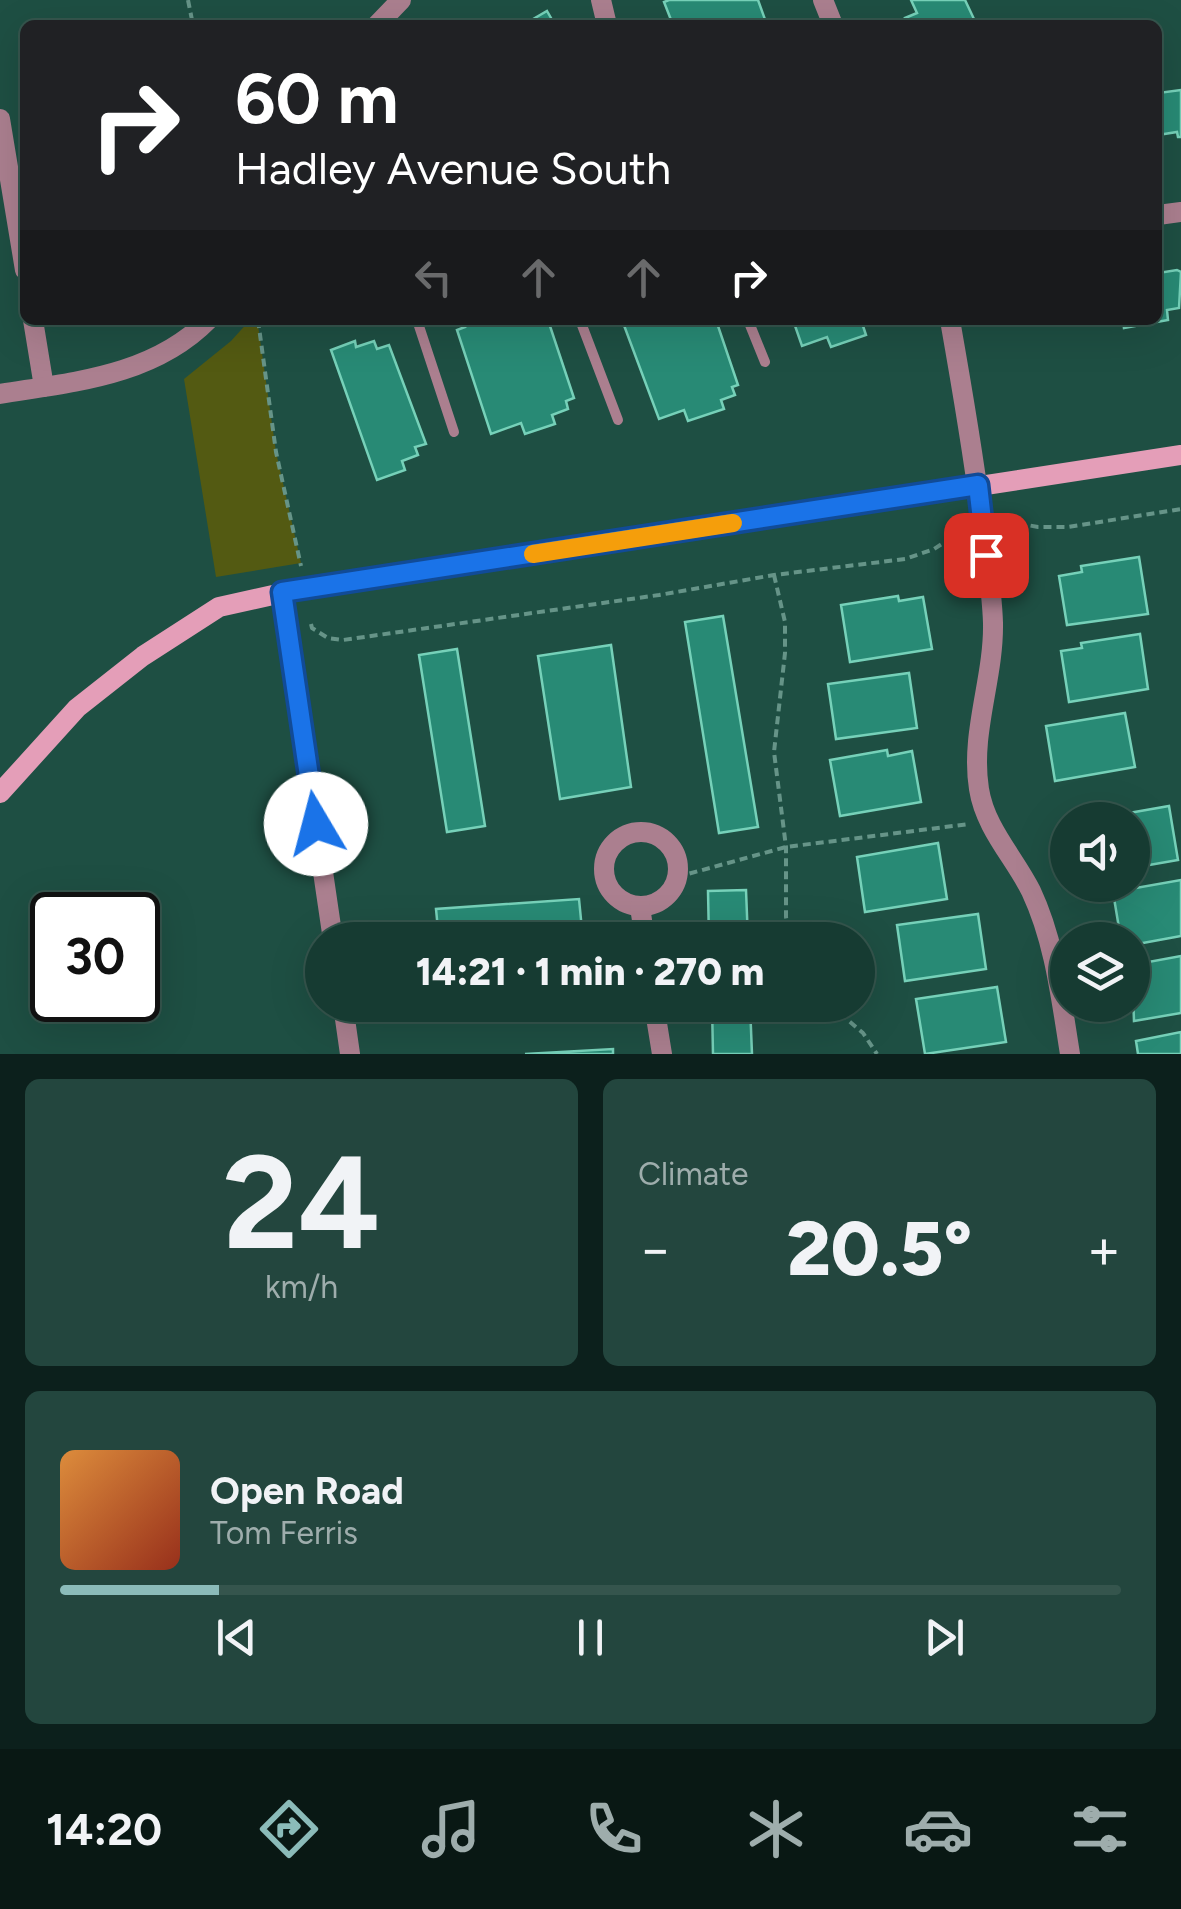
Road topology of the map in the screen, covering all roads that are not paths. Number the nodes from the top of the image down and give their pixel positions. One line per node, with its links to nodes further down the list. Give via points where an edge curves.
1 (401, 0): 2 (street)
2 (382, 20)
3 (0, 119): 4 (street)
4 (20, 240)
5 (34, 325): 12 (street)
6 (202, 325): 12 (street, via 170,352 129,370)
7 (419, 325): 15 (lane)
8 (582, 325): 14 (lane)
9 (750, 325): 11 (lane)
10 (951, 325): 17 (street)
11 (765, 362)
12 (44, 386): 13 (street)
13 (0, 394)
14 (618, 420)
15 (454, 432)
16 (1181, 455): 17 (street)
17 (978, 485): 18 (street); 27 (street, via 992,657 976,765 988,821 1044,924)
18 (282, 592): 19 (street, via 219,608 143,656 77,708); 21 (street)
19 (0, 793)
20 (640, 906): 20 (street, via 666,897 677,876 674,853 641,832 617,840 604,864 618,898); 22 (street)
21 (330, 922)
22 (642, 922)
23 (345, 1022): 25 (street)
24 (657, 1022): 26 (street)
25 (350, 1054)
26 (662, 1054)
27 (1070, 1054)

